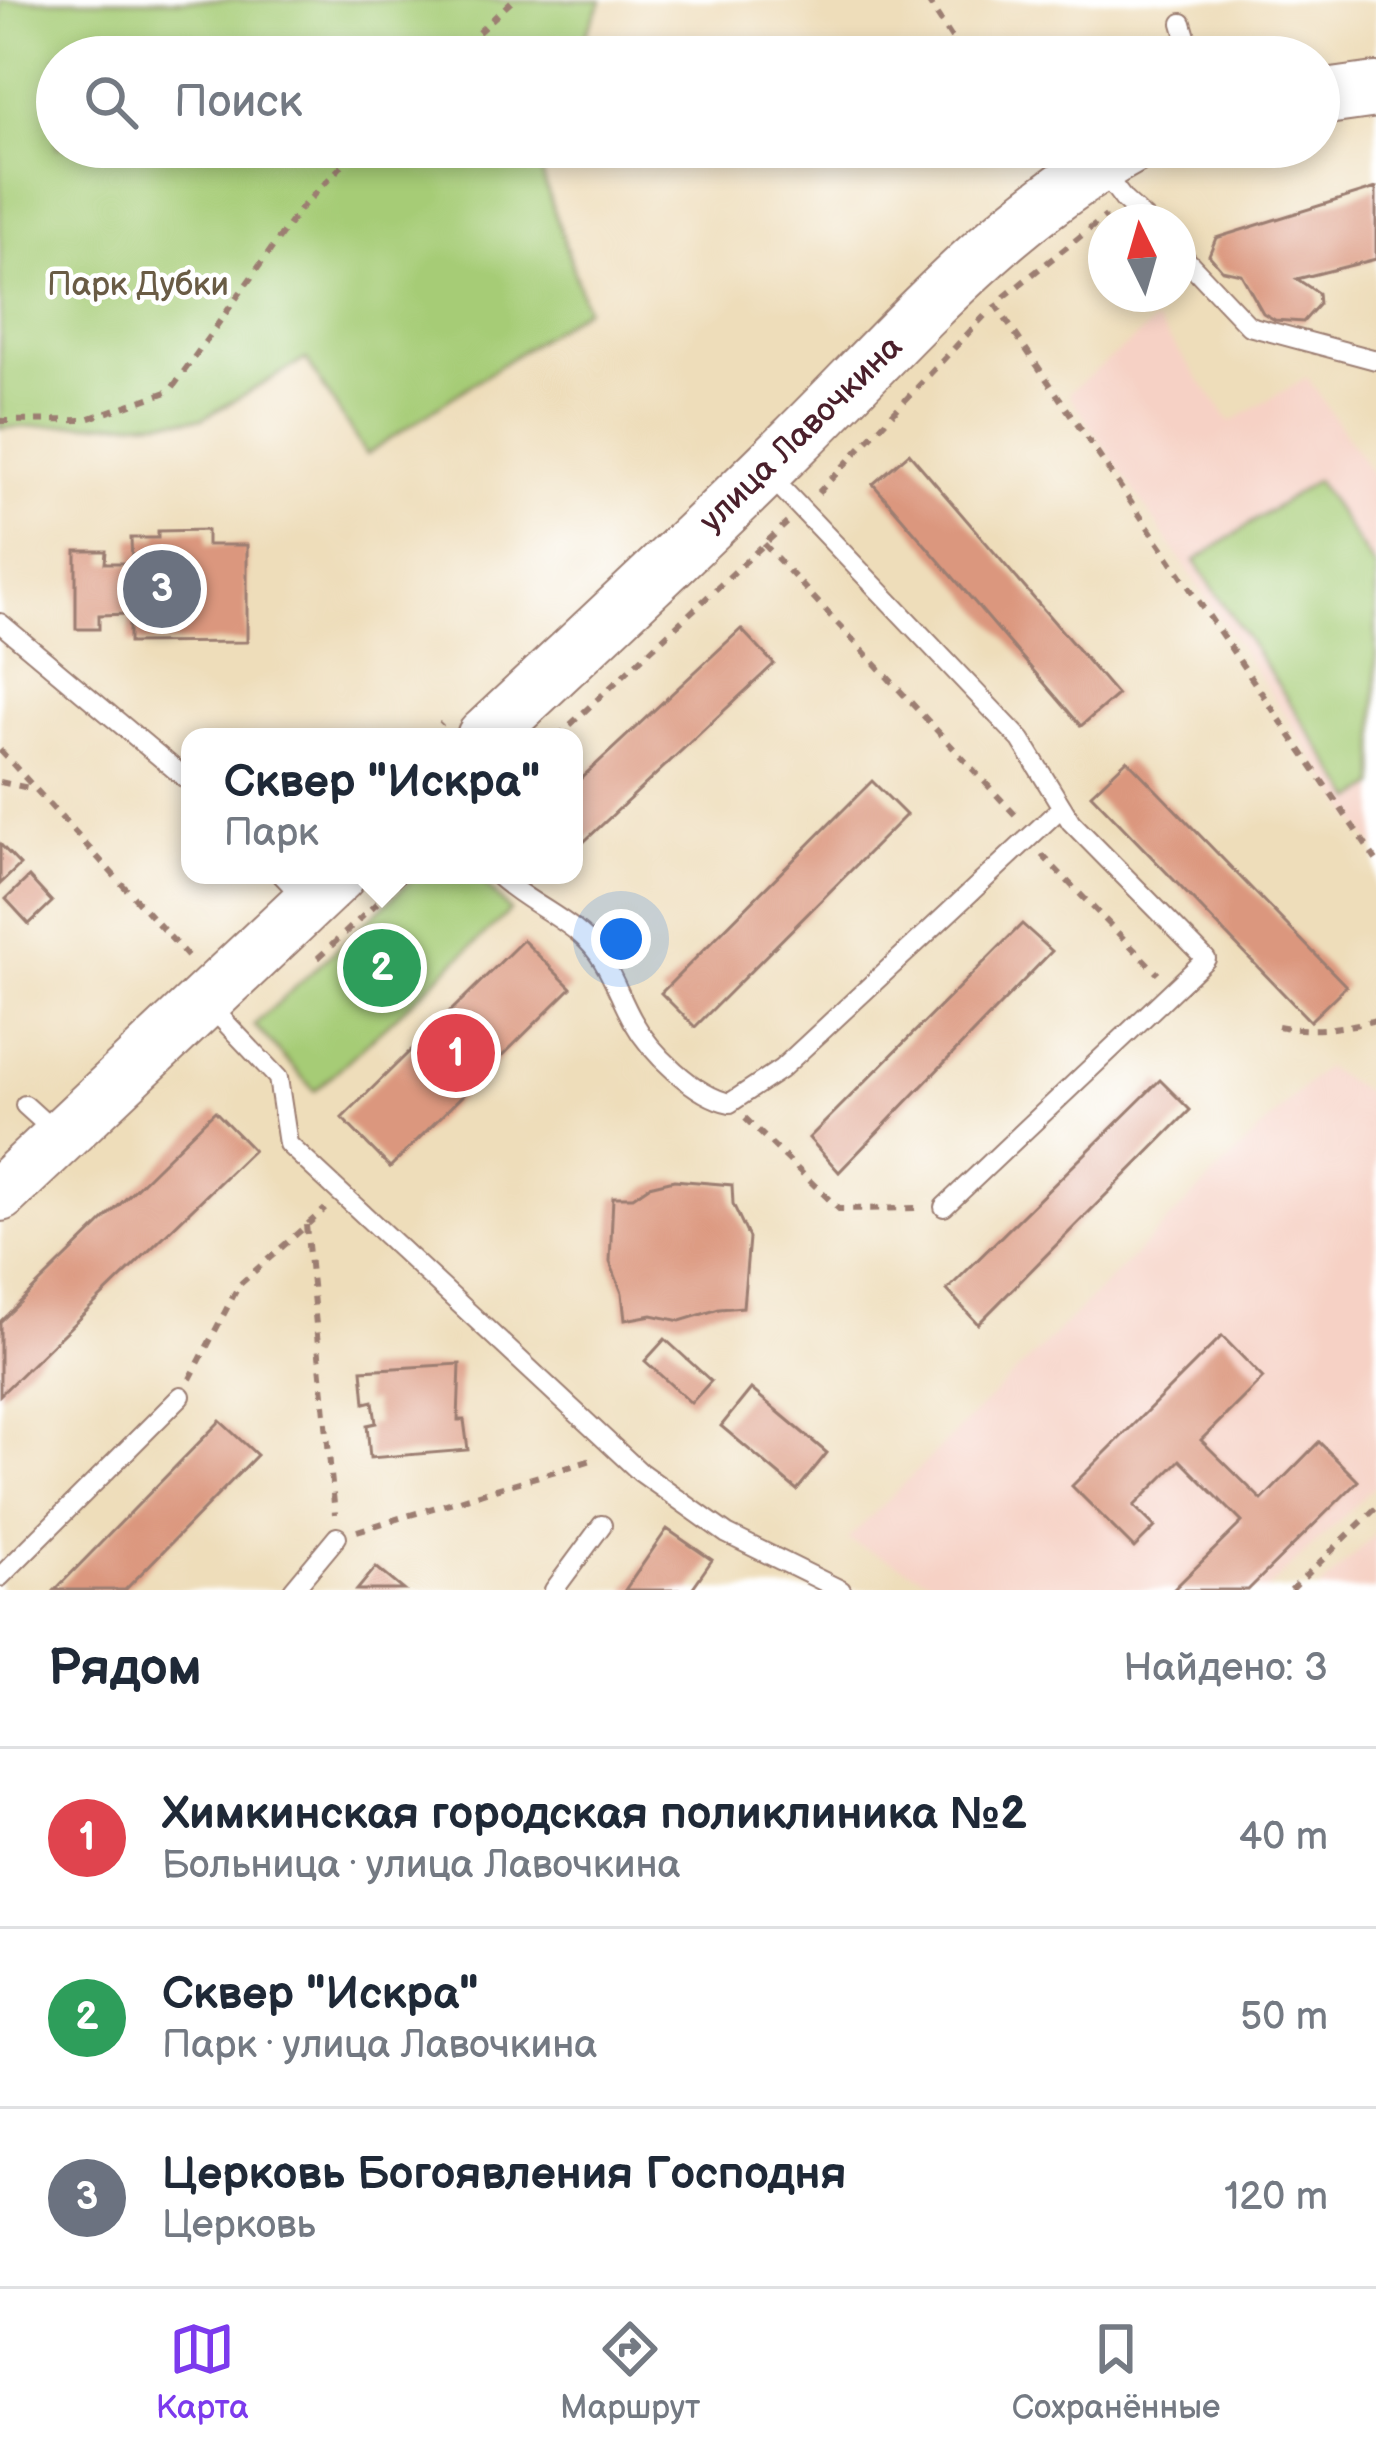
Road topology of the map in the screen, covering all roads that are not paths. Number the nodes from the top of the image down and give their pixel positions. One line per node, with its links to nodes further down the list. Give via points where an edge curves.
1 (1182, 23): 2 (lane)
2 (1186, 36)
3 (1376, 90): 4 (street)
4 (1340, 95)
5 (1118, 171): 6 (lane); 9 (street, улица Лавочкина, via 1006,233)
6 (1137, 204)
7 (1196, 270): 8 (lane, via 1249,326)
8 (1376, 360)
9 (765, 471): 11 (street, улица Лавочкина); 13 (lane, via 1021,740)
10 (0, 623): 12 (lane)
11 (494, 728)
12 (181, 774)
13 (1062, 808): 15 (lane, via 781,1069 730,1103 710,1099 682,1077 634,1024 609,969 581,935); 18 (lane, via 1206,959)
14 (310, 884): 16 (street)
15 (506, 884)
16 (199, 982): 17 (street, via 43,1121); 23 (lane, via 278,1078 288,1144 619,1452 727,1534)
17 (0, 1194)
18 (944, 1208)
19 (181, 1396): 22 (lane)
20 (602, 1525): 25 (lane)
21 (338, 1537): 24 (lane)
22 (0, 1576)
23 (832, 1588)
24 (293, 1590)
25 (554, 1590)

